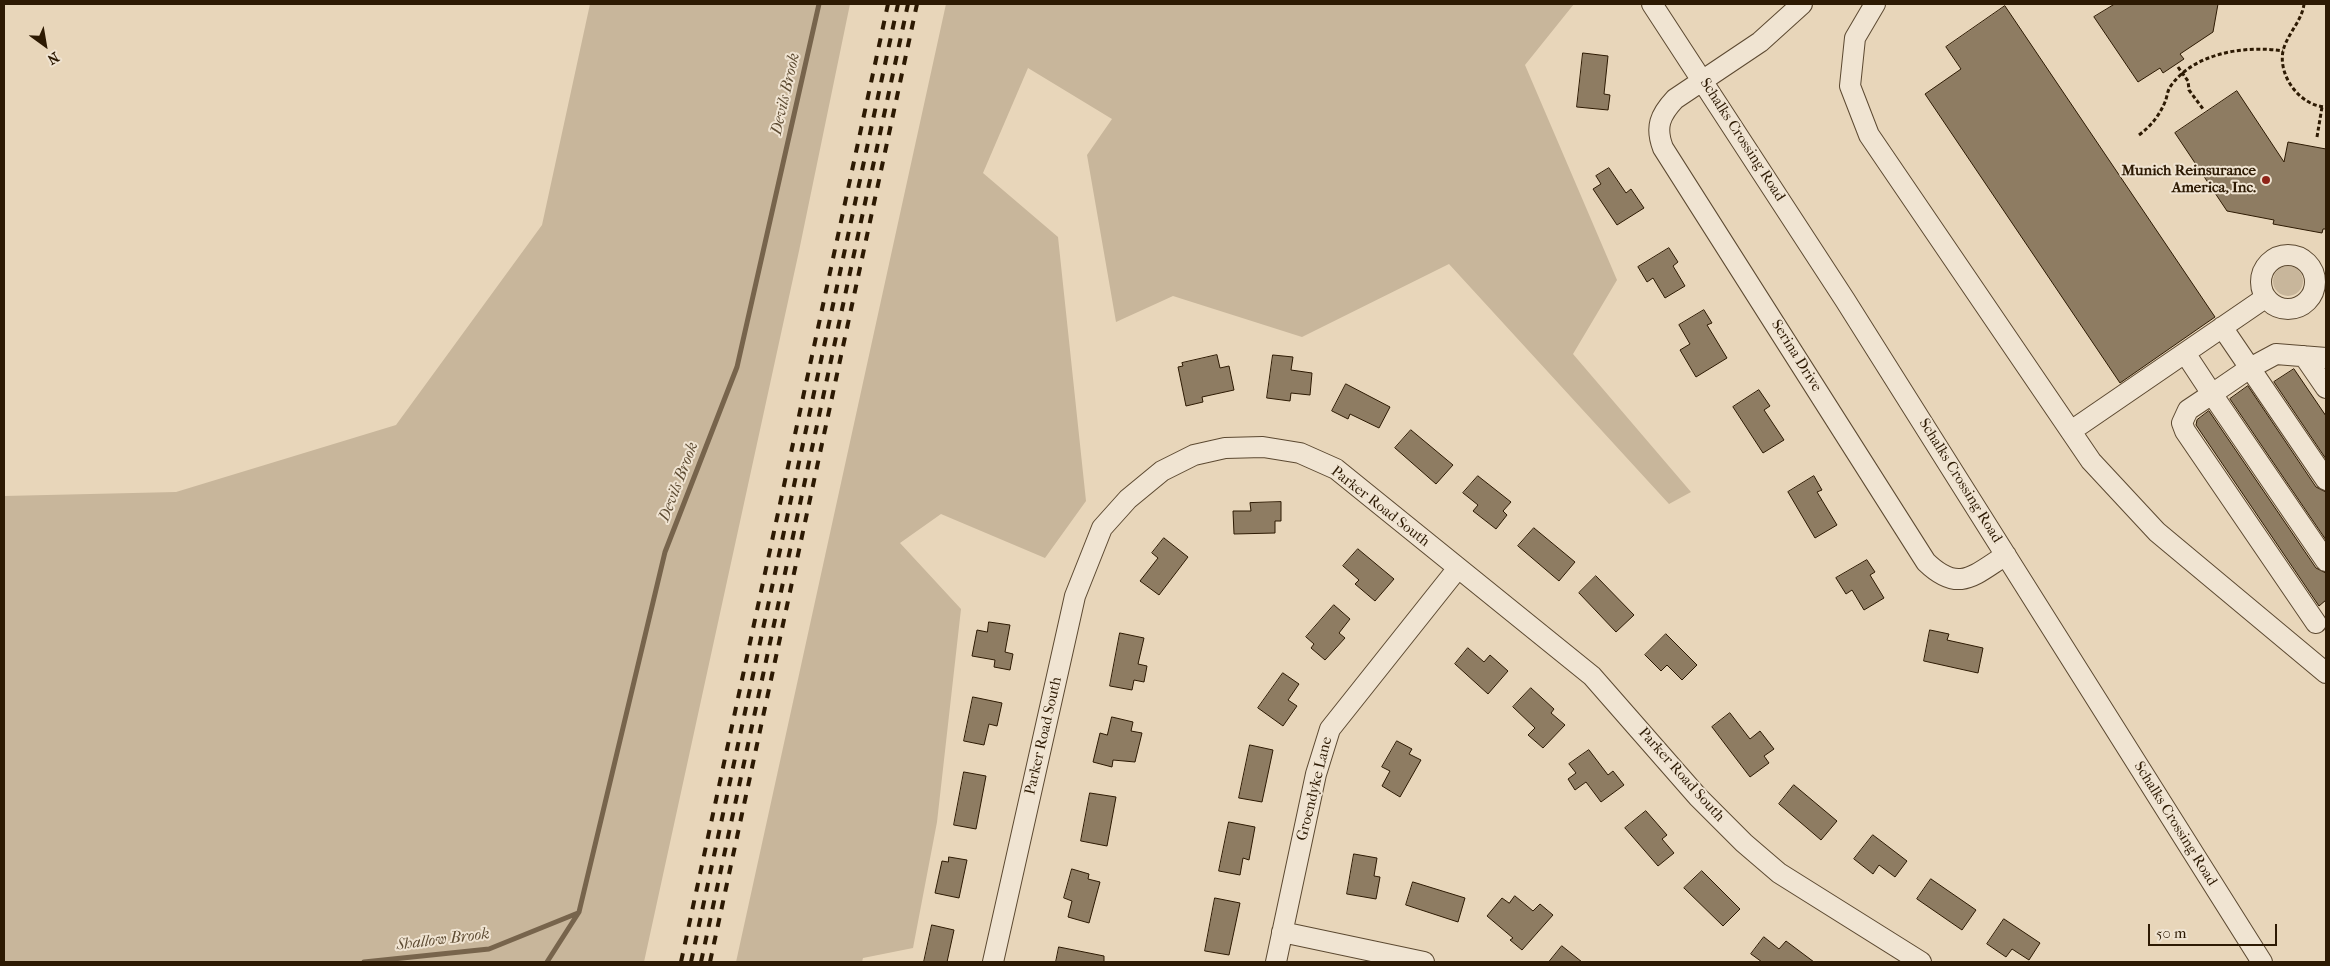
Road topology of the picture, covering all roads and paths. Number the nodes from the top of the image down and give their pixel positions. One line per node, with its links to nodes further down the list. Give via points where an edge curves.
1 (1652, 4): 8 (street, Schalks Crossing Road)
2 (1802, 4): 8 (street, Serina Drive, via 1760,42)
3 (1876, 4): 22 (street, via 1855,38 1850,86 1869,135)
4 (2304, 4): 5 (path)
5 (2283, 51): 7 (path, via 2227,51 2206,59); 9 (path, via 2288,80 2305,100)
6 (2178, 67): 7 (path)
7 (2183, 74): 11 (path, via 2189,90); 12 (path, via 2169,88 2152,126)
8 (1703, 80): 24 (street, Schalks Crossing Road); 24 (street, Serina Drive, via 1663,111 1658,137 1662,148 1926,562 1951,579 1968,579)
9 (2322, 107): 10 (path); 13 (path)
10 (2326, 107)
11 (2203, 109)
12 (2139, 135)
13 (2317, 137)
14 (2265, 298): 15 (street)
15 (2222, 327): 16 (street); 19 (street)
16 (2185, 353): 21 (street); 22 (street)
17 (2304, 356): 18 (street); 19 (street, via 2276,354); 20 (street)
18 (2326, 358)
19 (2250, 368): 21 (street); 23 (street)
20 (2326, 388)
21 (2212, 394): 25 (street); 27 (street, via 2188,410 2182,423 2185,431)
22 (2071, 431): 28 (street, via 2092,461 2157,532)
23 (2326, 480)
24 (2006, 555): 35 (street, Schalks Crossing Road)
25 (2326, 561)
26 (1458, 568): 30 (street, Groendyke Lane, via 1330,730 1316,774); 31 (street, Parker Road South, via 1336,470 1300,453 1264,447 1225,448 1194,455 1162,471 1128,499 1102,528 1075,596); 34 (street, Parker Road South, via 1592,676 1698,797 1778,873)
27 (2321, 620): 28 (street, via 2304,632)
28 (2294, 647): 29 (street)
29 (2326, 673)
30 (1282, 932): 32 (street, Groendyke Lane); 33 (street)
31 (993, 962)
32 (1276, 962)
33 (1424, 962)
34 (1921, 962)
35 (2262, 962)

